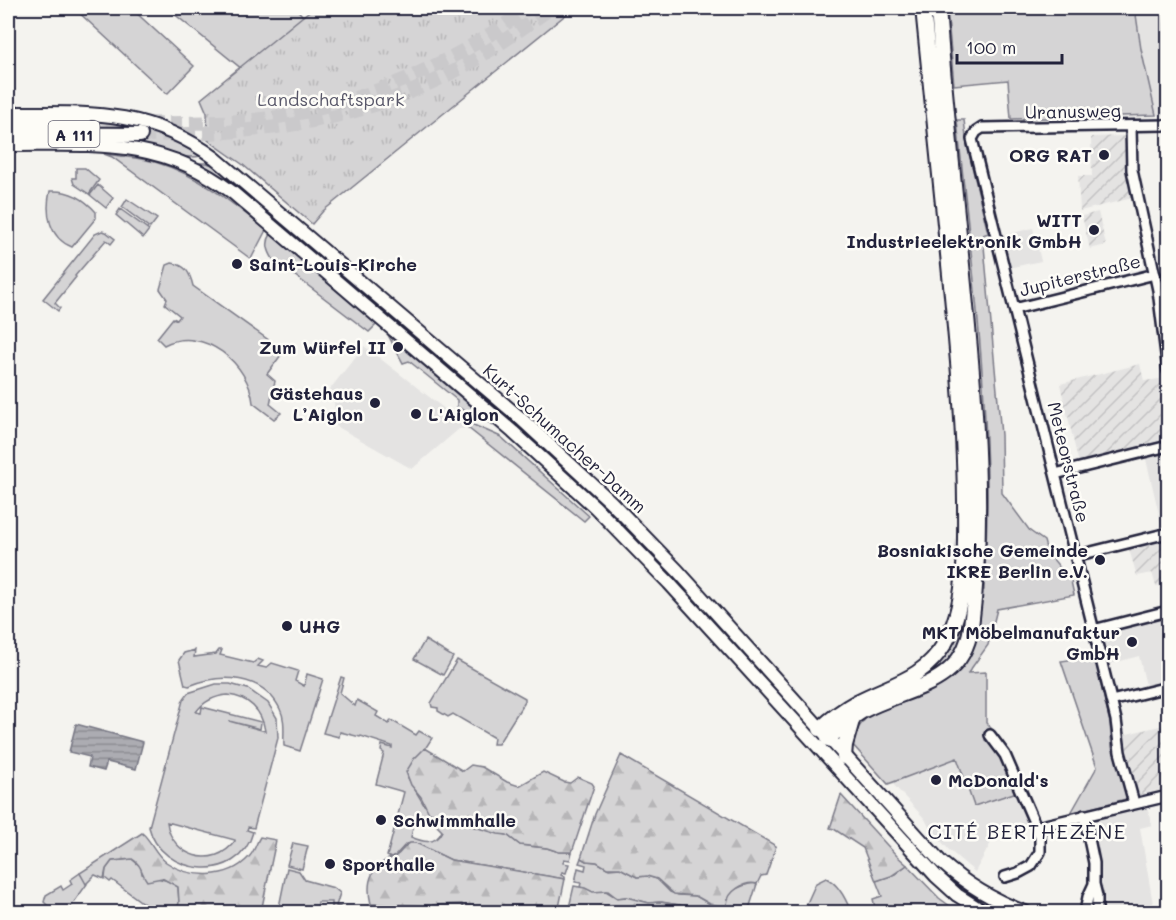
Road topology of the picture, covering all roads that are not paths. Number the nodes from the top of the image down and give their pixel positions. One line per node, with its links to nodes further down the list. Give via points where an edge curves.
1 (923, 8): 26 (highway, via 957,341 964,570 951,632 930,662 909,679 856,703)
2 (938, 8): 25 (highway, via 977,437 978,523 970,637 945,674)
3 (8, 112): 17 (main road, Kurt-Schumacher-Damm, via 122,116 160,127 199,147 518,416)
4 (8, 123): 5 (highway, A 111)
5 (85, 124)
6 (1167, 125): 7 (street, Uranusweg)
7 (1131, 126): 8 (street, Uranusweg); 12 (street, via 1132,170)
8 (978, 130): 13 (street, Meteorstraße, via 972,139)
9 (8, 134): 10 (highway, A 111)
10 (140, 135)
11 (8, 145): 18 (main road, Kurt-Schumacher-Damm, via 127,147 160,154 206,174 513,432)
12 (1155, 274): 13 (street, Jupiterstraße); 14 (street)
13 (1014, 309): 16 (street, Meteorstraße)
14 (1168, 371)
15 (1168, 446): 16 (street)
16 (1055, 474): 20 (street, Meteorstraße)
17 (611, 502): 18 (main road); 26 (main road, Kurt-Schumacher-Damm)
18 (600, 513): 28 (main road, Kurt-Schumacher-Damm, via 669,583)
19 (1168, 533): 20 (street)
20 (1075, 556): 22 (street, Meteorstraße)
21 (1168, 611): 22 (street)
22 (1093, 630): 24 (street, Meteorstraße)
23 (1168, 687): 24 (street)
24 (1111, 701): 31 (street, Meteorstraße, via 1119,752)
25 (853, 717): 26 (highway); 29 (highway)
26 (824, 734): 28 (main road); 29 (main road, Kurt-Schumacher-Damm)
27 (990, 735): 33 (street, via 1005,755)
28 (814, 744): 36 (main road, Kurt-Schumacher-Damm, via 936,876)
29 (844, 757): 37 (main road, Kurt-Schumacher-Damm, via 950,869 986,895)
30 (1168, 796): 31 (street)
31 (1134, 803): 32 (street)
32 (1084, 815): 33 (street); 35 (street, via 1094,863)
33 (1037, 827): 34 (street, via 1041,843 1034,863)
34 (1005, 877)
35 (1094, 884): 38 (street); 39 (street)
36 (984, 912)
37 (1025, 912)
38 (1085, 912)
39 (1097, 912)

